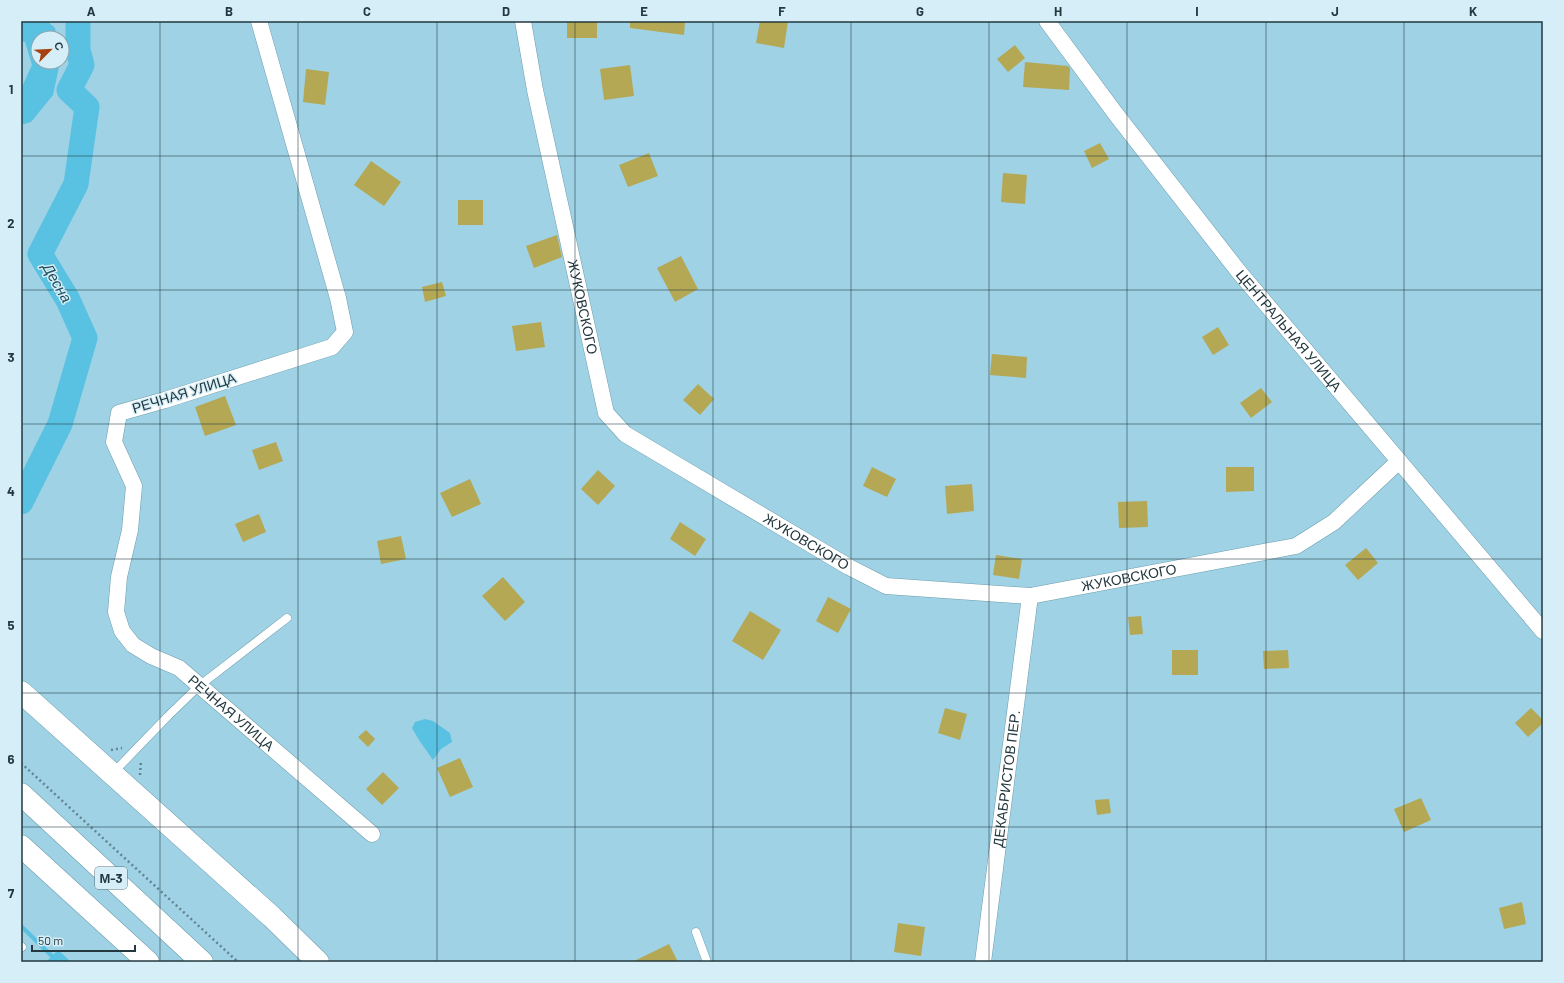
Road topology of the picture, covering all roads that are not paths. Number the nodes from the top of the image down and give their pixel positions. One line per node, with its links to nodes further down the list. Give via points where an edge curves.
1 (258, 21): 8 (street, РЕЧНАЯ УЛИЦА, via 338,298 345,332 332,347 118,413 114,442 134,486 130,530 118,577 116,612 122,631 133,645 179,668)
2 (523, 21): 5 (street, ЖУКОВСКОГО, via 535,90 606,413 626,434 849,567 886,586)
3 (1047, 21): 4 (street, ЦЕНТРАЛЬНАЯ УЛИЦА, via 1239,272)
4 (1399, 461): 5 (street, ЖУКОВСКОГО, via 1334,522 1296,546); 7 (street, ЦЕНТРАЛЬНАЯ УЛИЦА)
5 (1030, 596): 19 (street, ДЕКАБРИСТОВ ПЕР.)
6 (287, 618): 8 (lane)
7 (1543, 631)
8 (199, 686): 10 (lane); 12 (street, РЕЧНАЯ УЛИЦА)
9 (21, 692): 10 (main road)
10 (113, 774): 17 (main road, via 272,917)
11 (21, 794): 16 (main road, М-3)
12 (372, 834)
13 (21, 846): 15 (main road, М-3)
14 (696, 932): 18 (lane)
15 (148, 962)
16 (202, 962)
17 (318, 962)
18 (707, 962)
19 (983, 962)

